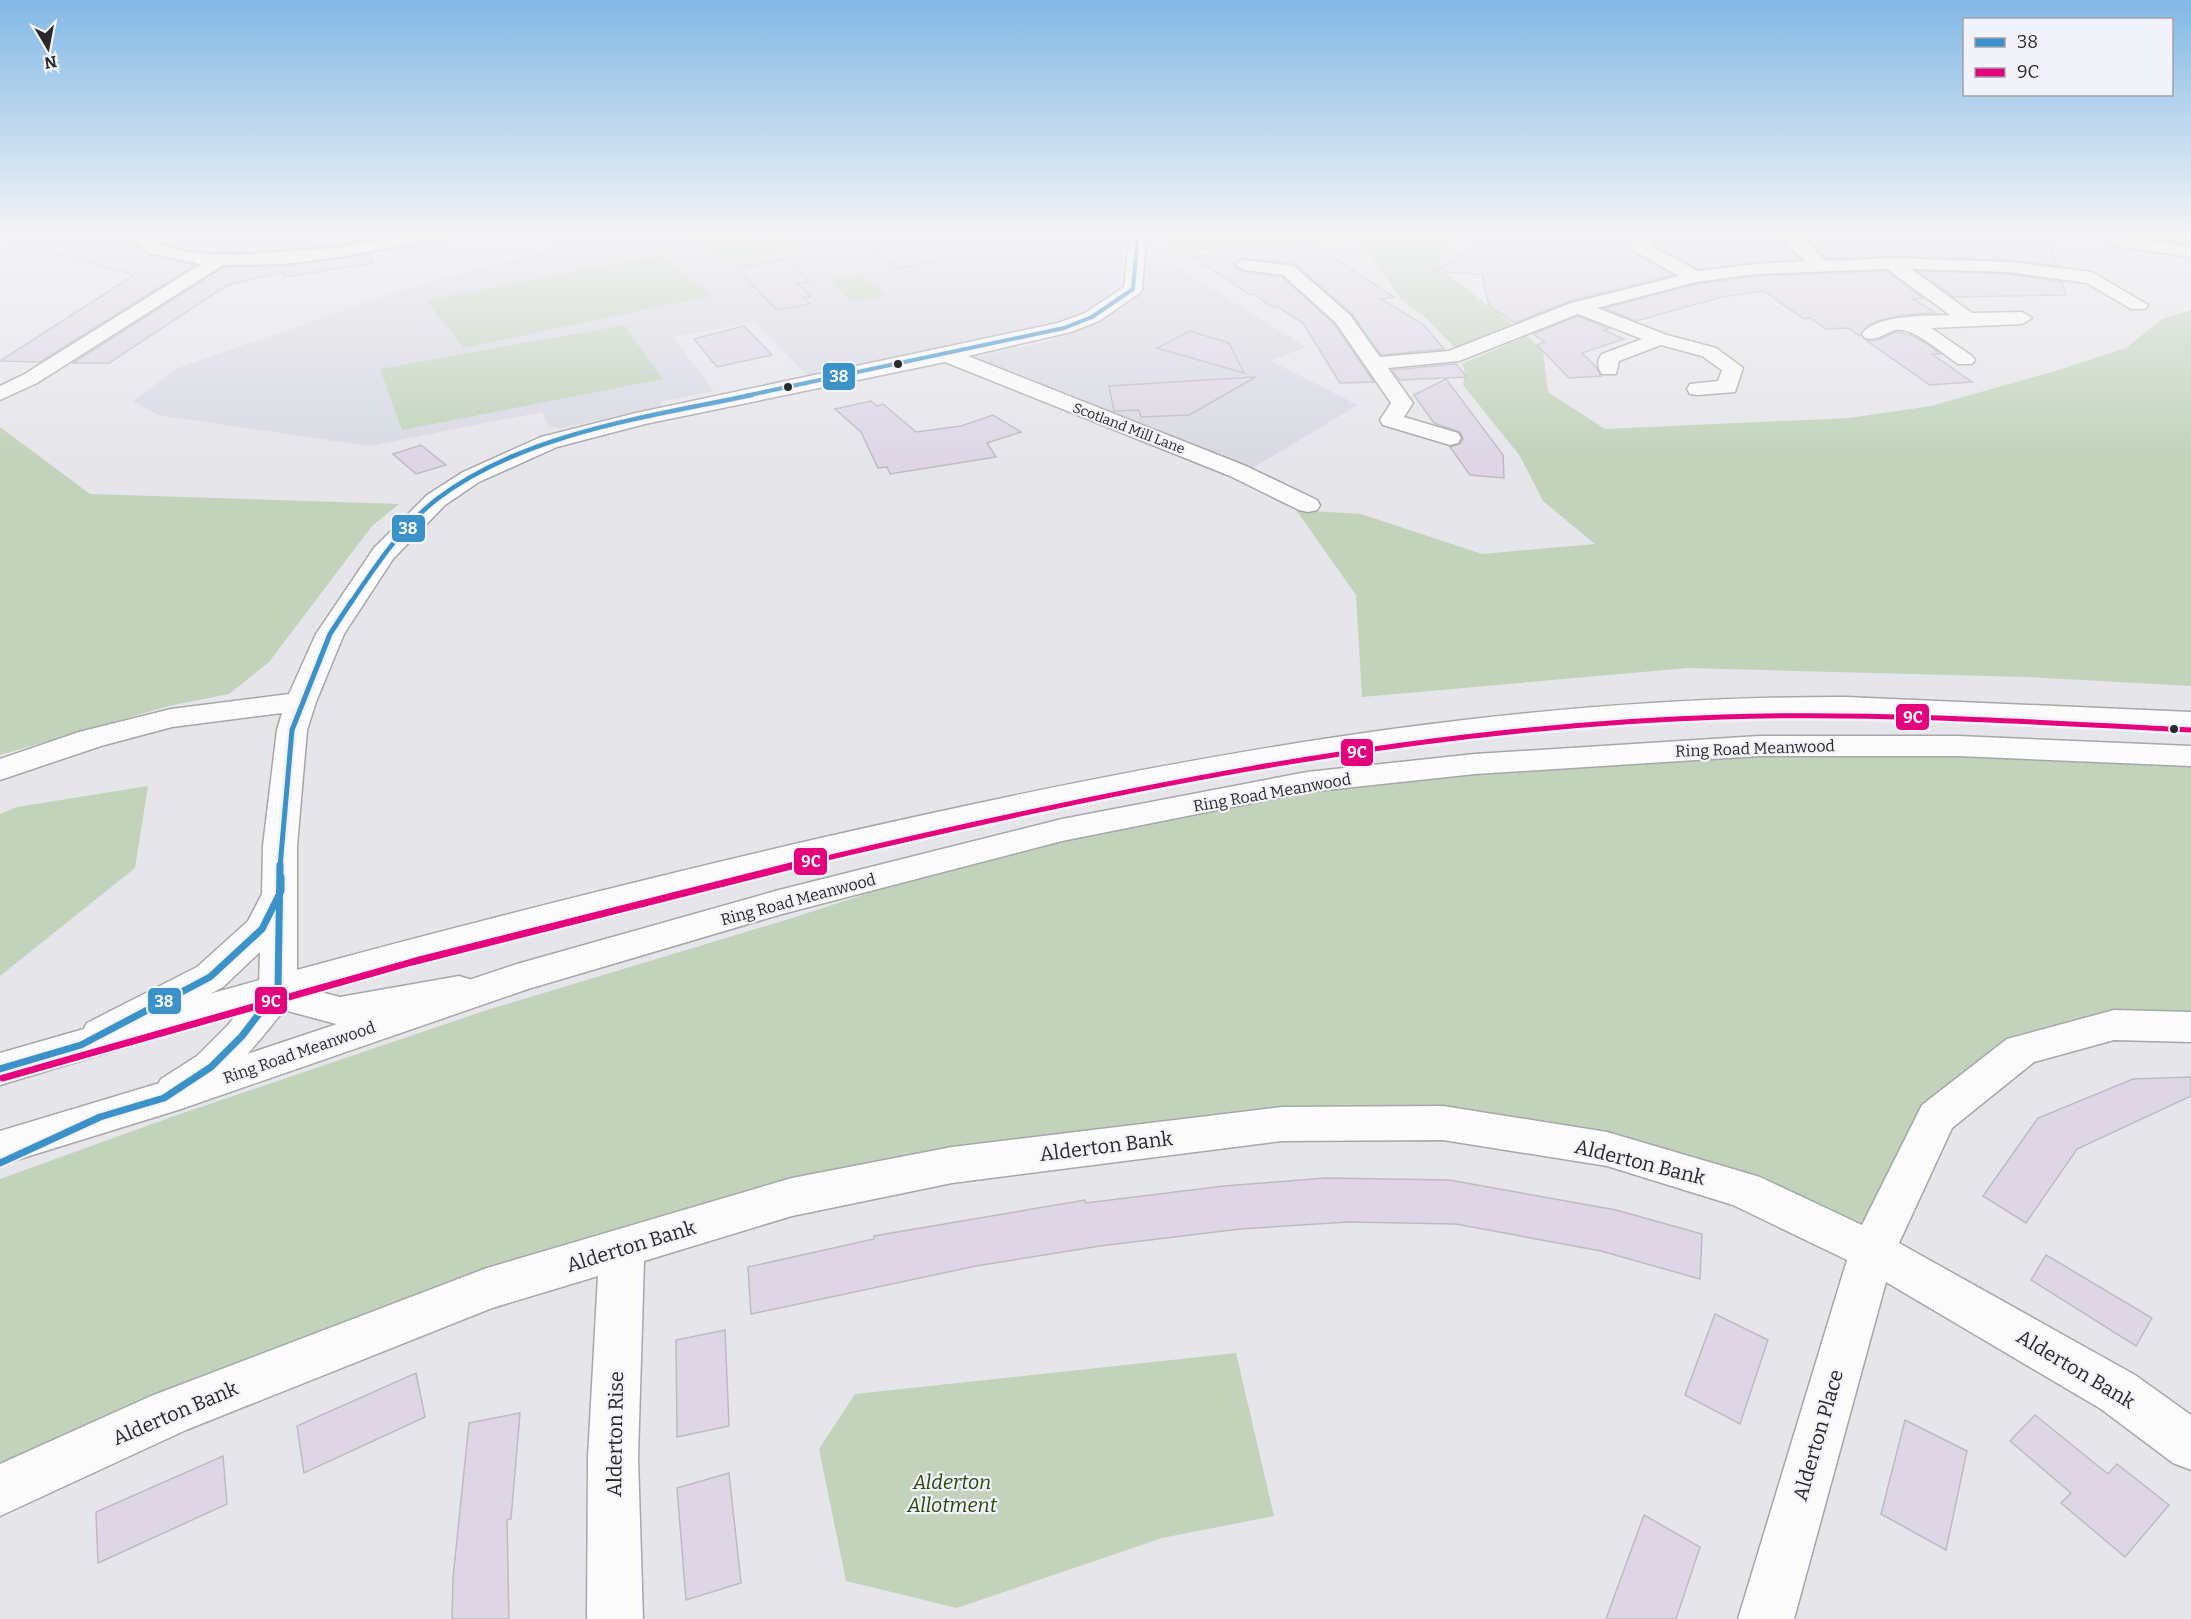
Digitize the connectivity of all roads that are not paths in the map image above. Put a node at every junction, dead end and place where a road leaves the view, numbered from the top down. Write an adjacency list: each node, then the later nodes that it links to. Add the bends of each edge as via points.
1 (144, 308): 17 (main road)
2 (1106, 308): 12 (main road, via 1064,328)
3 (1330, 308): 14 (main road)
4 (1577, 308): 14 (main road, via 1452,357)
5 (1579, 308): 11 (main road)
6 (1951, 308): 8 (main road)
7 (2022, 318): 8 (main road)
8 (1968, 320): 9 (main road)
9 (1911, 323): 10 (main road); 13 (main road)
10 (1880, 325)
11 (1660, 339): 15 (main road, via 1609,358); 16 (main road, via 1709,352 1733,368 1727,387)
12 (947, 355): 19 (main road, Scotland Mill Lane, via 1238,471); 20 (main road, via 560,439 471,477 436,500 383,554 330,634)
13 (1965, 360)
14 (1376, 363): 18 (main road, via 1402,403 1390,420)
15 (1610, 370)
16 (1698, 389)
17 (0, 394)
18 (1450, 438)
19 (1308, 505)
20 (301, 702): 23 (main road, via 171,718 90,739); 24 (main road, via 292,730 280,846)
21 (2191, 721): 26 (main road, via 1937,709 1732,707 1528,721 1396,736 1262,755 1055,795 758,864)
22 (2191, 756): 25 (main road, Ring Road Meanwood, via 1958,746 1759,746 1474,764 1307,782 1062,830 779,902)
23 (0, 770)
24 (281, 891): 26 (main road); 28 (main road, via 262,929 210,977)
25 (517, 978): 26 (main road, Ring Road Meanwood, via 340,1011 298,1000); 30 (main road, Ring Road Meanwood)
26 (278, 989): 28 (main road); 30 (main road, Ring Road Meanwood, via 212,1067)
27 (2191, 1027): 35 (main road, Alderton Place, via 2114,1025 2021,1050 1937,1117)
28 (81, 1045): 29 (main road)
29 (0, 1069)
30 (164, 1098): 31 (main road)
31 (100, 1118): 32 (main road); 33 (main road)
32 (0, 1148)
33 (0, 1163)
34 (622, 1249): 35 (main road, Alderton Bank, via 792,1197 952,1165 1282,1124 1443,1123 1607,1149 1745,1190); 37 (main road, Alderton Bank, via 476,1293 170,1413); 38 (main road, Alderton Rise, via 613,1456)
35 (1872, 1251): 36 (main road, Alderton Bank, via 2118,1392); 39 (main road, Alderton Place)
36 (2191, 1445)
37 (0, 1490)
38 (615, 1619)
39 (1766, 1619)

